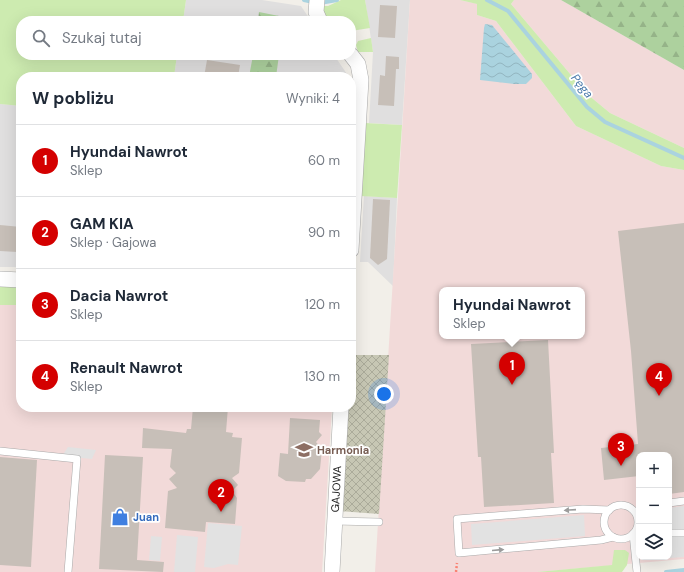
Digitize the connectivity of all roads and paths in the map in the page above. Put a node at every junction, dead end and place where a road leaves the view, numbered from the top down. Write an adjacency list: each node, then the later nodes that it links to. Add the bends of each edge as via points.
1 (317, 3): 2 (street)
2 (318, 16)
3 (355, 60): 4 (street, via 362,80)
4 (356, 131)
5 (0, 279): 6 (street)
6 (16, 280)
7 (341, 412): 14 (street, GAJOWA)
8 (0, 451): 22 (lane, via 77,459)
9 (684, 502): 10 (lane)
10 (672, 503)
11 (636, 506): 12 (lane)
12 (631, 507): 13 (lane, via 620,504); 16 (lane)
13 (609, 510): 20 (lane, via 604,521 605,527); 20 (lane, one-way to 20, via 583,509 457,519 459,553)
14 (334, 521): 15 (lane); 23 (street, GAJOWA)
15 (379, 522)
16 (638, 524)
17 (684, 532): 18 (lane)
18 (672, 533)
19 (636, 534): 20 (lane, via 625,538)
20 (613, 537)
21 (637, 560): 24 (lane)
22 (68, 572)
23 (332, 572)
24 (637, 572)

